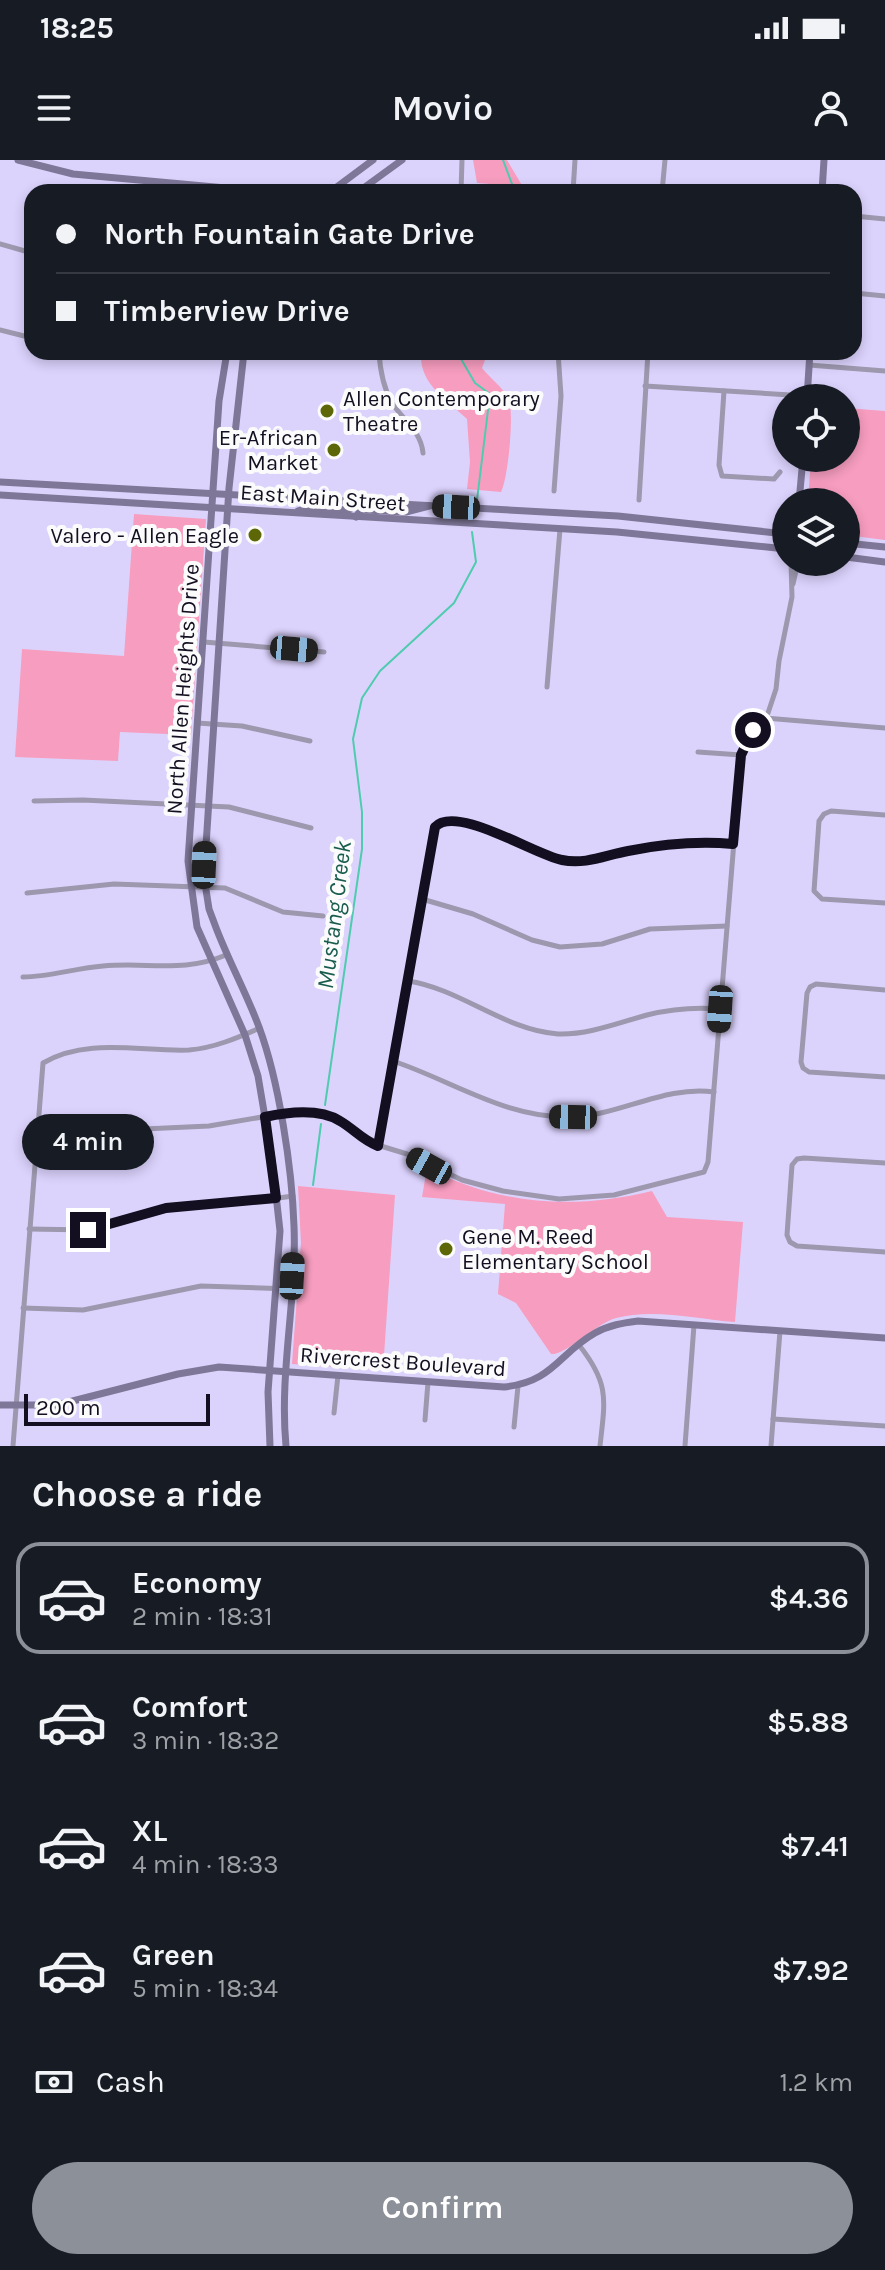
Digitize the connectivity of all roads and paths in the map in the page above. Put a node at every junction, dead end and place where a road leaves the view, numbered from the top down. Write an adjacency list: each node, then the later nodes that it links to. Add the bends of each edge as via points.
1 (18, 160): 8 (main road, via 73,174)
2 (373, 160): 9 (main road)
3 (402, 160): 10 (main road)
4 (462, 160): 11 (street)
5 (575, 160): 12 (street)
6 (665, 160): 13 (street)
7 (824, 160): 14 (main road)
8 (174, 184)
9 (341, 184)
10 (369, 184)
11 (461, 184)
12 (574, 184)
13 (663, 184)
14 (822, 184)
15 (862, 217): 16 (street)
16 (885, 219)
17 (0, 244): 18 (street)
18 (24, 251)
19 (862, 294): 20 (street)
20 (885, 296)
21 (0, 330): 22 (street)
22 (24, 336)
23 (225, 360): 41 (main road, North Allen Heights Drive)
24 (243, 360): 42 (main road, North Allen Heights Drive)
25 (379, 360): 35 (street, via 387,392 419,436)
26 (559, 360): 39 (street)
27 (647, 360): 32 (street)
28 (809, 360): 29 (main road)
29 (809, 365): 30 (street); 31 (main road)
30 (885, 371)
31 (808, 384)
32 (645, 386): 33 (street); 44 (street)
33 (724, 391): 34 (street); 36 (street, via 722,476 774,479)
34 (772, 394)
35 (423, 453)
36 (780, 472)
37 (0, 482): 38 (main road, East Main Street)
38 (59, 485): 41 (main road, East Main Street); 43 (main road)
39 (554, 491)
40 (0, 495): 43 (main road, East Main Street)
41 (214, 495): 42 (main road, East Main Street); 47 (main road, North Allen Heights Drive)
42 (228, 495): 45 (main road, East Main Street); 48 (main road, North Allen Heights Drive)
43 (58, 498): 47 (main road, East Main Street)
44 (639, 500)
45 (358, 501): 46 (main road, East Main Street); 49 (main road, via 349,510 309,508)
46 (431, 505): 50 (main road, via 406,512 365,510); 52 (main road, East Main Street, via 618,516)
47 (214, 508): 48 (main road, East Main Street); 61 (main road, North Allen Heights Drive)
48 (228, 509): 49 (main road, East Main Street); 62 (main road, North Allen Heights Drive)
49 (292, 513): 50 (main road, East Main Street)
50 (356, 517): 51 (main road, East Main Street)
51 (560, 529): 55 (main road, East Main Street); 64 (street)
52 (772, 532)
53 (860, 544): 54 (main road)
54 (885, 547)
55 (772, 548)
56 (860, 559): 57 (main road)
57 (885, 562)
58 (792, 576): 60 (street)
59 (794, 576): 60 (street)
60 (792, 585): 65 (street, via 776,689)
61 (204, 642): 62 (street); 66 (main road, North Allen Heights Drive)
62 (220, 643): 63 (street); 67 (main road, North Allen Heights Drive)
63 (324, 652)
64 (547, 687)
65 (765, 718): 68 (street); 71 (street, via 748,736)
66 (197, 723): 67 (street); 73 (main road, North Allen Heights Drive)
67 (215, 723): 69 (street); 74 (main road, North Allen Heights Drive)
68 (885, 728)
69 (310, 741)
70 (698, 752): 71 (street)
71 (741, 755): 77 (street)
72 (34, 801): 73 (street)
73 (191, 805): 74 (street); 78 (main road, North Allen Heights Drive)
74 (208, 806): 76 (street); 79 (main road, North Allen Heights Drive)
75 (885, 815): 82 (street, via 831,811 821,817 814,891 822,899)
76 (311, 828)
77 (733, 844): 81 (street, via 678,844 571,862 446,820 435,827); 84 (street)
78 (189, 887): 79 (street); 80 (street, via 90,885); 86 (main road, North Allen Heights Drive)
79 (205, 887): 83 (street, via 225,888 283,912); 85 (main road, North Allen Heights Drive)
80 (27, 893)
81 (422, 899): 84 (street, via 560,947 602,944 650,929); 88 (street)
82 (885, 903)
83 (323, 916)
84 (727, 926): 90 (street)
85 (226, 955): 86 (street); 91 (main road, North Allen Heights Drive)
86 (211, 961): 87 (street, via 189,967 104,966); 92 (main road, North Allen Heights Drive)
87 (23, 977)
88 (408, 981): 90 (street, via 531,1029 559,1034 652,1014); 93 (street)
89 (885, 990): 94 (street, via 810,987 801,1062 809,1072)
90 (720, 1009): 95 (street)
91 (260, 1028): 92 (street); 96 (main road, North Allen Heights Drive)
92 (245, 1035): 97 (main road, North Allen Heights Drive); 103 (street, via 192,1050 117,1046 43,1063)
93 (393, 1061): 95 (street, via 496,1105 551,1117 599,1114 679,1094); 99 (street)
94 (885, 1077)
95 (714, 1092): 99 (street, via 704,1172 614,1195 531,1197 462,1180)
96 (280, 1114): 97 (street); 99 (street, via 331,1117); 101 (main road, North Allen Heights Drive)
97 (265, 1117): 98 (street); 102 (main road, North Allen Heights Drive)
98 (122, 1130)
99 (378, 1146)
100 (885, 1163): 104 (street, via 797,1159 792,1165 787,1235 797,1246)
101 (293, 1196): 102 (street); 106 (main road, North Allen Heights Drive)
102 (276, 1198): 103 (street, via 166,1208 88,1230); 105 (main road, North Allen Heights Drive)
103 (29, 1229): 107 (street)
104 (885, 1252)
105 (277, 1287): 106 (street); 107 (street, via 201,1286 83,1310); 112 (main road, North Allen Heights Drive)
106 (291, 1289): 113 (main road, North Allen Heights Drive)
107 (23, 1308): 118 (street)
108 (694, 1325): 109 (main road, Rivercrest Boulevard); 111 (main road, Rivercrest Boulevard, via 621,1323); 128 (street)
109 (780, 1331): 110 (main road, Rivercrest Boulevard); 120 (street)
110 (885, 1338)
111 (579, 1345): 116 (main road, Rivercrest Boulevard, via 548,1373); 127 (street, via 603,1383)
112 (270, 1370): 113 (main road, Rivercrest Boulevard); 118 (main road, Rivercrest Boulevard, via 207,1368 73,1402); 125 (main road, North Allen Heights Drive)
113 (286, 1371): 114 (main road, Rivercrest Boulevard); 126 (main road, North Allen Heights Drive)
114 (338, 1375): 115 (main road, Rivercrest Boulevard); 119 (street)
115 (428, 1382): 116 (main road, Rivercrest Boulevard); 121 (street)
116 (518, 1386): 123 (street)
117 (0, 1405): 118 (main road, Rivercrest Boulevard)
118 (16, 1406): 124 (street)
119 (334, 1413)
120 (773, 1419): 122 (street); 129 (street)
121 (425, 1420)
122 (885, 1426)
123 (514, 1427)
124 (13, 1446)
125 (270, 1446)
126 (286, 1446)
127 (600, 1446)
128 (685, 1446)
129 (771, 1446)

